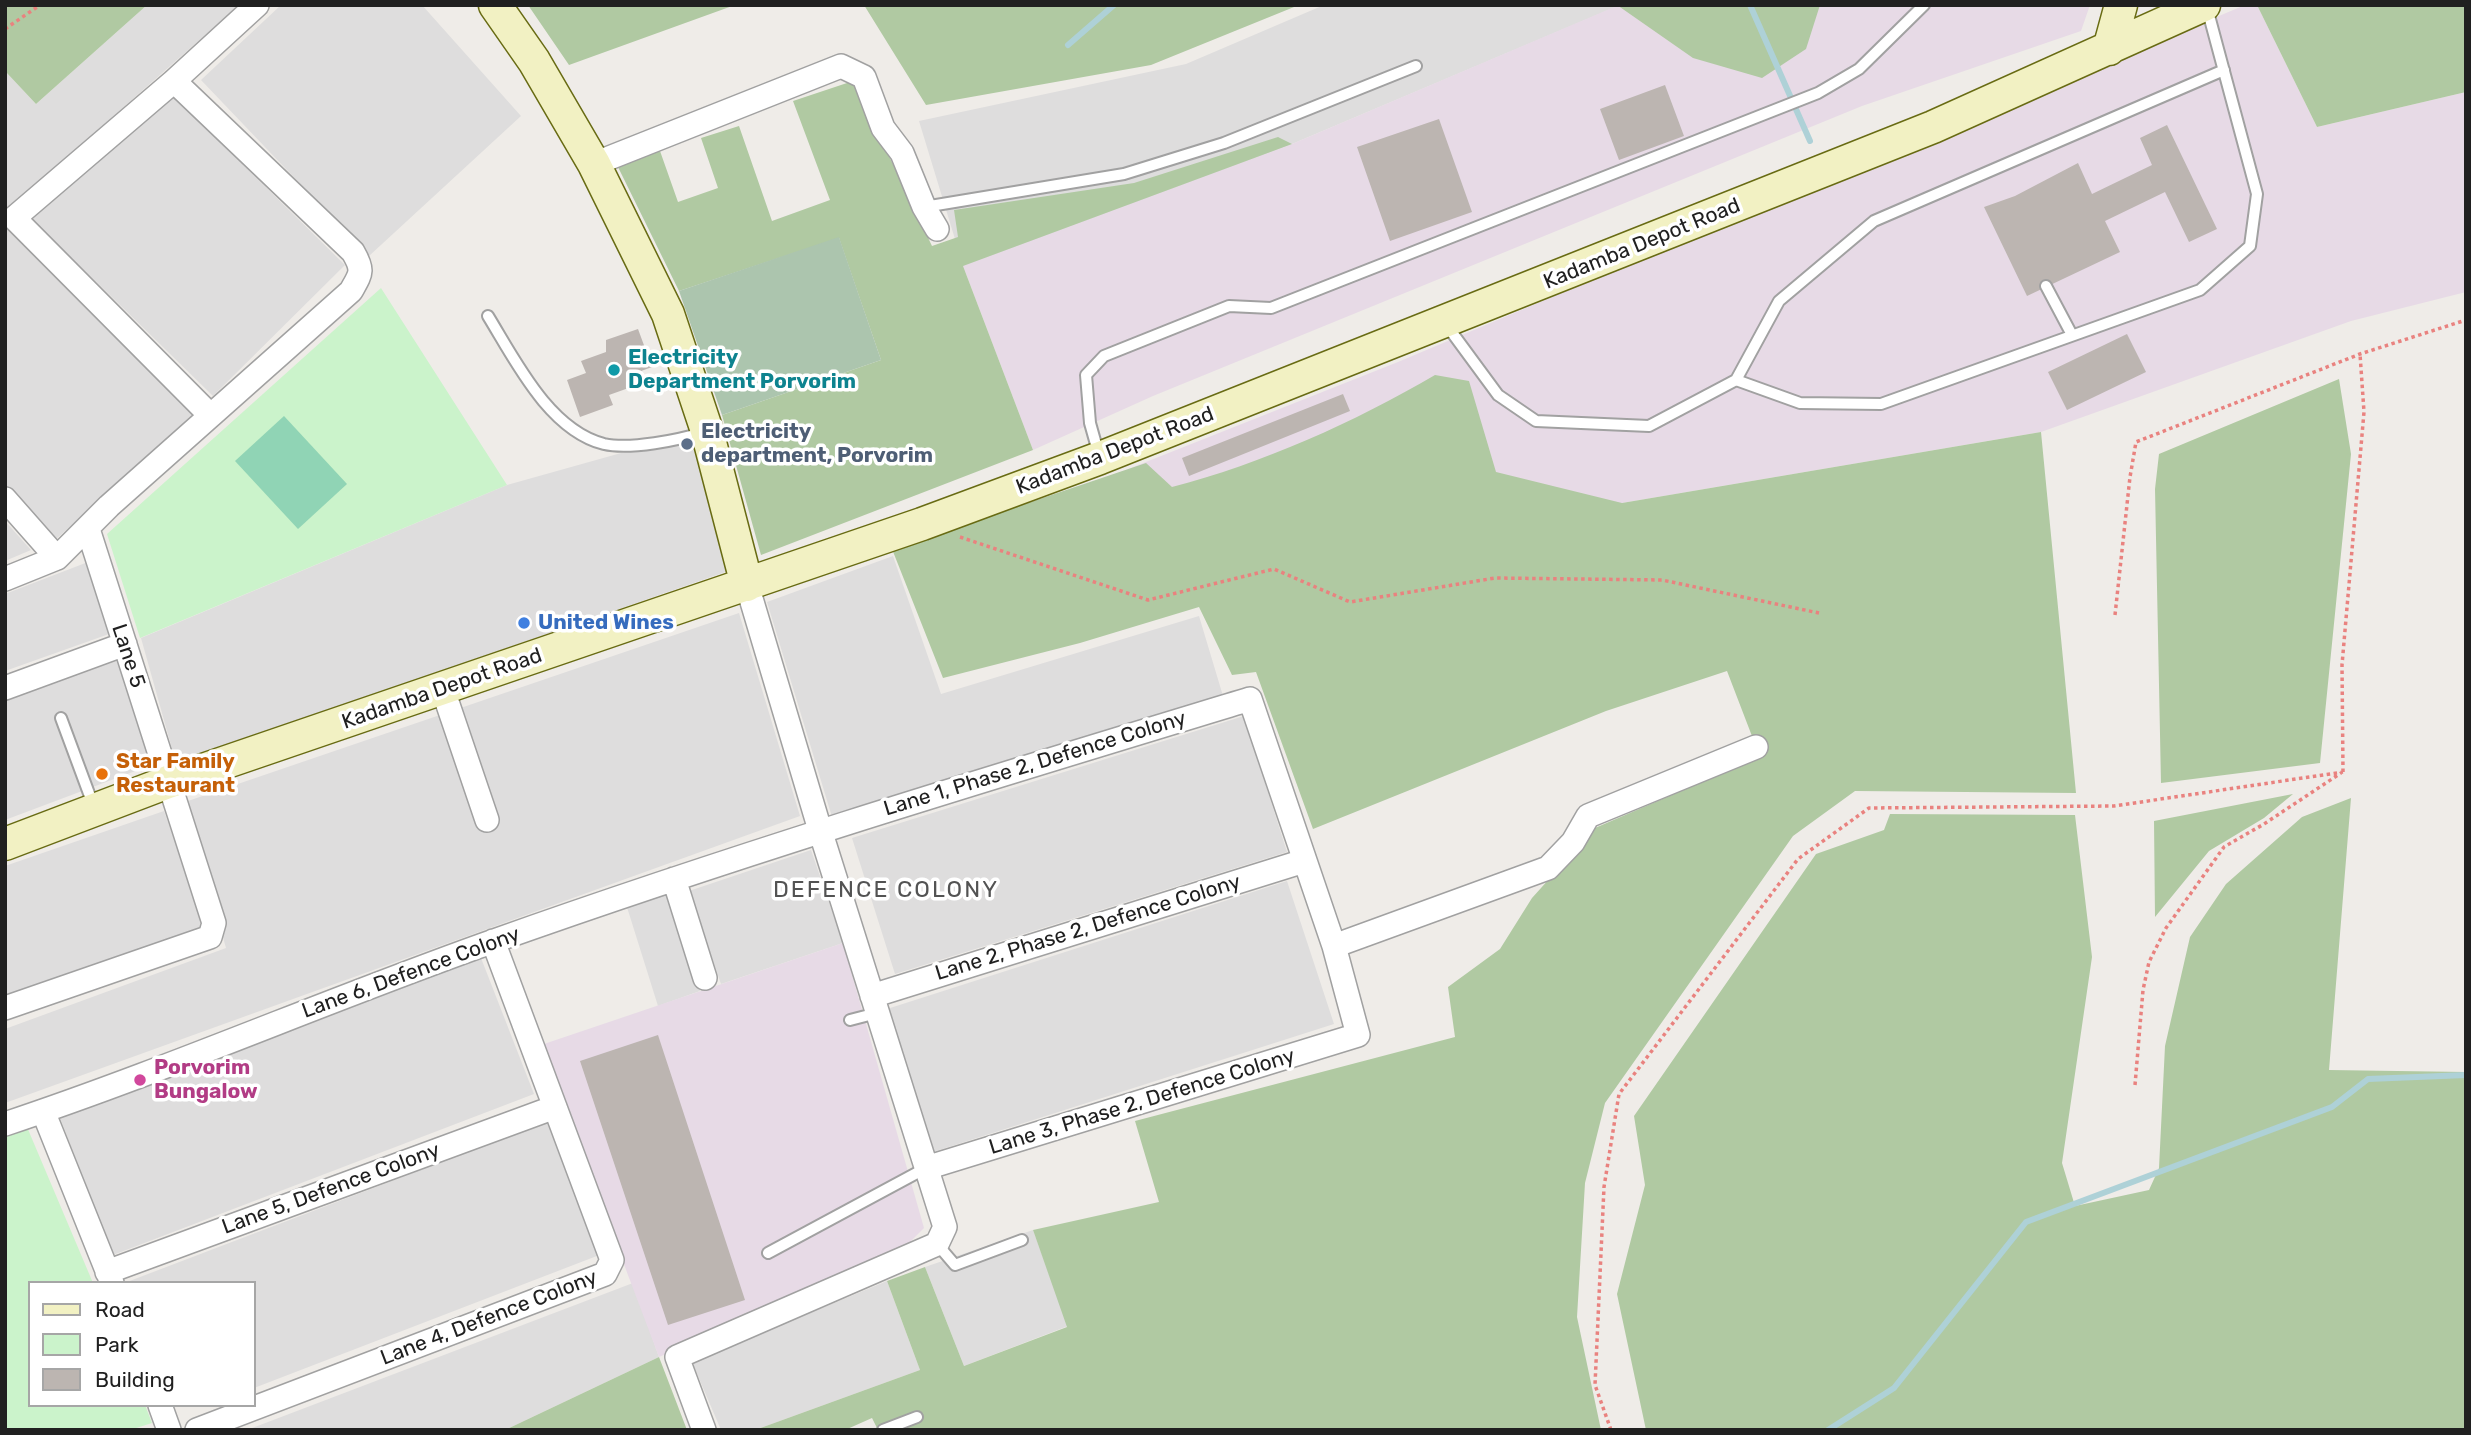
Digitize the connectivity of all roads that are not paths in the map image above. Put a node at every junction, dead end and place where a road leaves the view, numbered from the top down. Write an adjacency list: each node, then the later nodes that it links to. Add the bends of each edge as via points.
1 (257, 5): 9 (street)
2 (1924, 5): 20 (lane, via 1859,69 1818,93 1271,308 1229,306 1104,356 1086,375 1090,423)
3 (2121, 5): 6 (street)
4 (2205, 5): 6 (street, Kadamba Depot Road); 8 (lane)
5 (496, 6): 10 (street)
6 (2109, 49): 15 (street, Kadamba Depot Road, via 1933,127)
7 (1416, 66): 11 (lane, via 1224,143 1124,174)
8 (2224, 70): 16 (lane, via 2257,194 2250,246 2200,290); 17 (lane, via 1874,221 1779,300)
9 (174, 81): 18 (street, via 353,252 360,265 351,291); 18 (street, via 14,218)
10 (594, 164): 11 (street, via 841,66 864,77 883,128 902,153); 19 (street, via 668,314)
11 (924, 207): 12 (street)
12 (937, 229)
13 (2046, 286): 16 (lane)
14 (488, 316): 19 (lane, via 535,392 557,416 587,437 606,444 649,444)
15 (1445, 322): 17 (lane, via 1499,396 1536,421 1649,426); 20 (street, Kadamba Depot Road)
16 (2072, 335): 17 (lane, via 1881,404 1800,403)
17 (1736, 380)
18 (210, 415): 22 (street)
19 (707, 432): 25 (street)
20 (1100, 458): 25 (street, Kadamba Depot Road)
21 (5, 499): 23 (street)
22 (88, 529): 23 (street); 26 (street, Lane 5)
23 (57, 558): 24 (street)
24 (5, 579)
25 (747, 584): 28 (street, Kadamba Depot Road); 34 (street)
26 (125, 644): 27 (street); 31 (street, Lane 5)
27 (5, 688)
28 (443, 690): 31 (street, Kadamba Depot Road); 33 (street)
29 (61, 718): 32 (lane)
30 (1756, 747): 39 (street, via 1588,816 1573,842 1548,868)
31 (168, 782): 32 (street, Kadamba Depot Road); 42 (street, Lane 5, via 214,923 210,937)
32 (95, 810): 35 (street, Kadamba Depot Road)
33 (487, 820)
34 (820, 830): 36 (street, Lane 1, Phase 2, Defence Colony, via 1250,699); 37 (street, Lane 6, Defence Colony); 41 (street)
35 (5, 844)
36 (1304, 861): 39 (street); 41 (street, Lane 2, Phase 2, Defence Colony)
37 (674, 879): 38 (street, Lane 6, Defence Colony); 40 (street)
38 (493, 941): 44 (street, Lane 4, Defence Colony); 45 (street, Lane 6, Defence Colony)
39 (1334, 946): 47 (street, Lane 3, Phase 2, Defence Colony, via 1358,1035)
40 (705, 978)
41 (874, 1005): 43 (lane); 47 (street)
42 (5, 1009)
43 (850, 1020)
44 (555, 1107): 51 (street, Lane 5, Defence Colony); 54 (street, Lane 4, Defence Colony, via 612,1260 606,1274)
45 (43, 1111): 46 (street, Lane 6, Defence Colony); 51 (street)
46 (5, 1124)
47 (926, 1168): 49 (street, via 945,1227); 50 (lane)
48 (1022, 1240): 49 (lane, via 955,1265)
49 (937, 1244): 56 (street, via 677,1357)
50 (768, 1253)
51 (109, 1278)
52 (161, 1407): 55 (street)
53 (917, 1416): 57 (lane)
54 (212, 1427)
55 (169, 1430)
56 (704, 1430)
57 (883, 1430)

